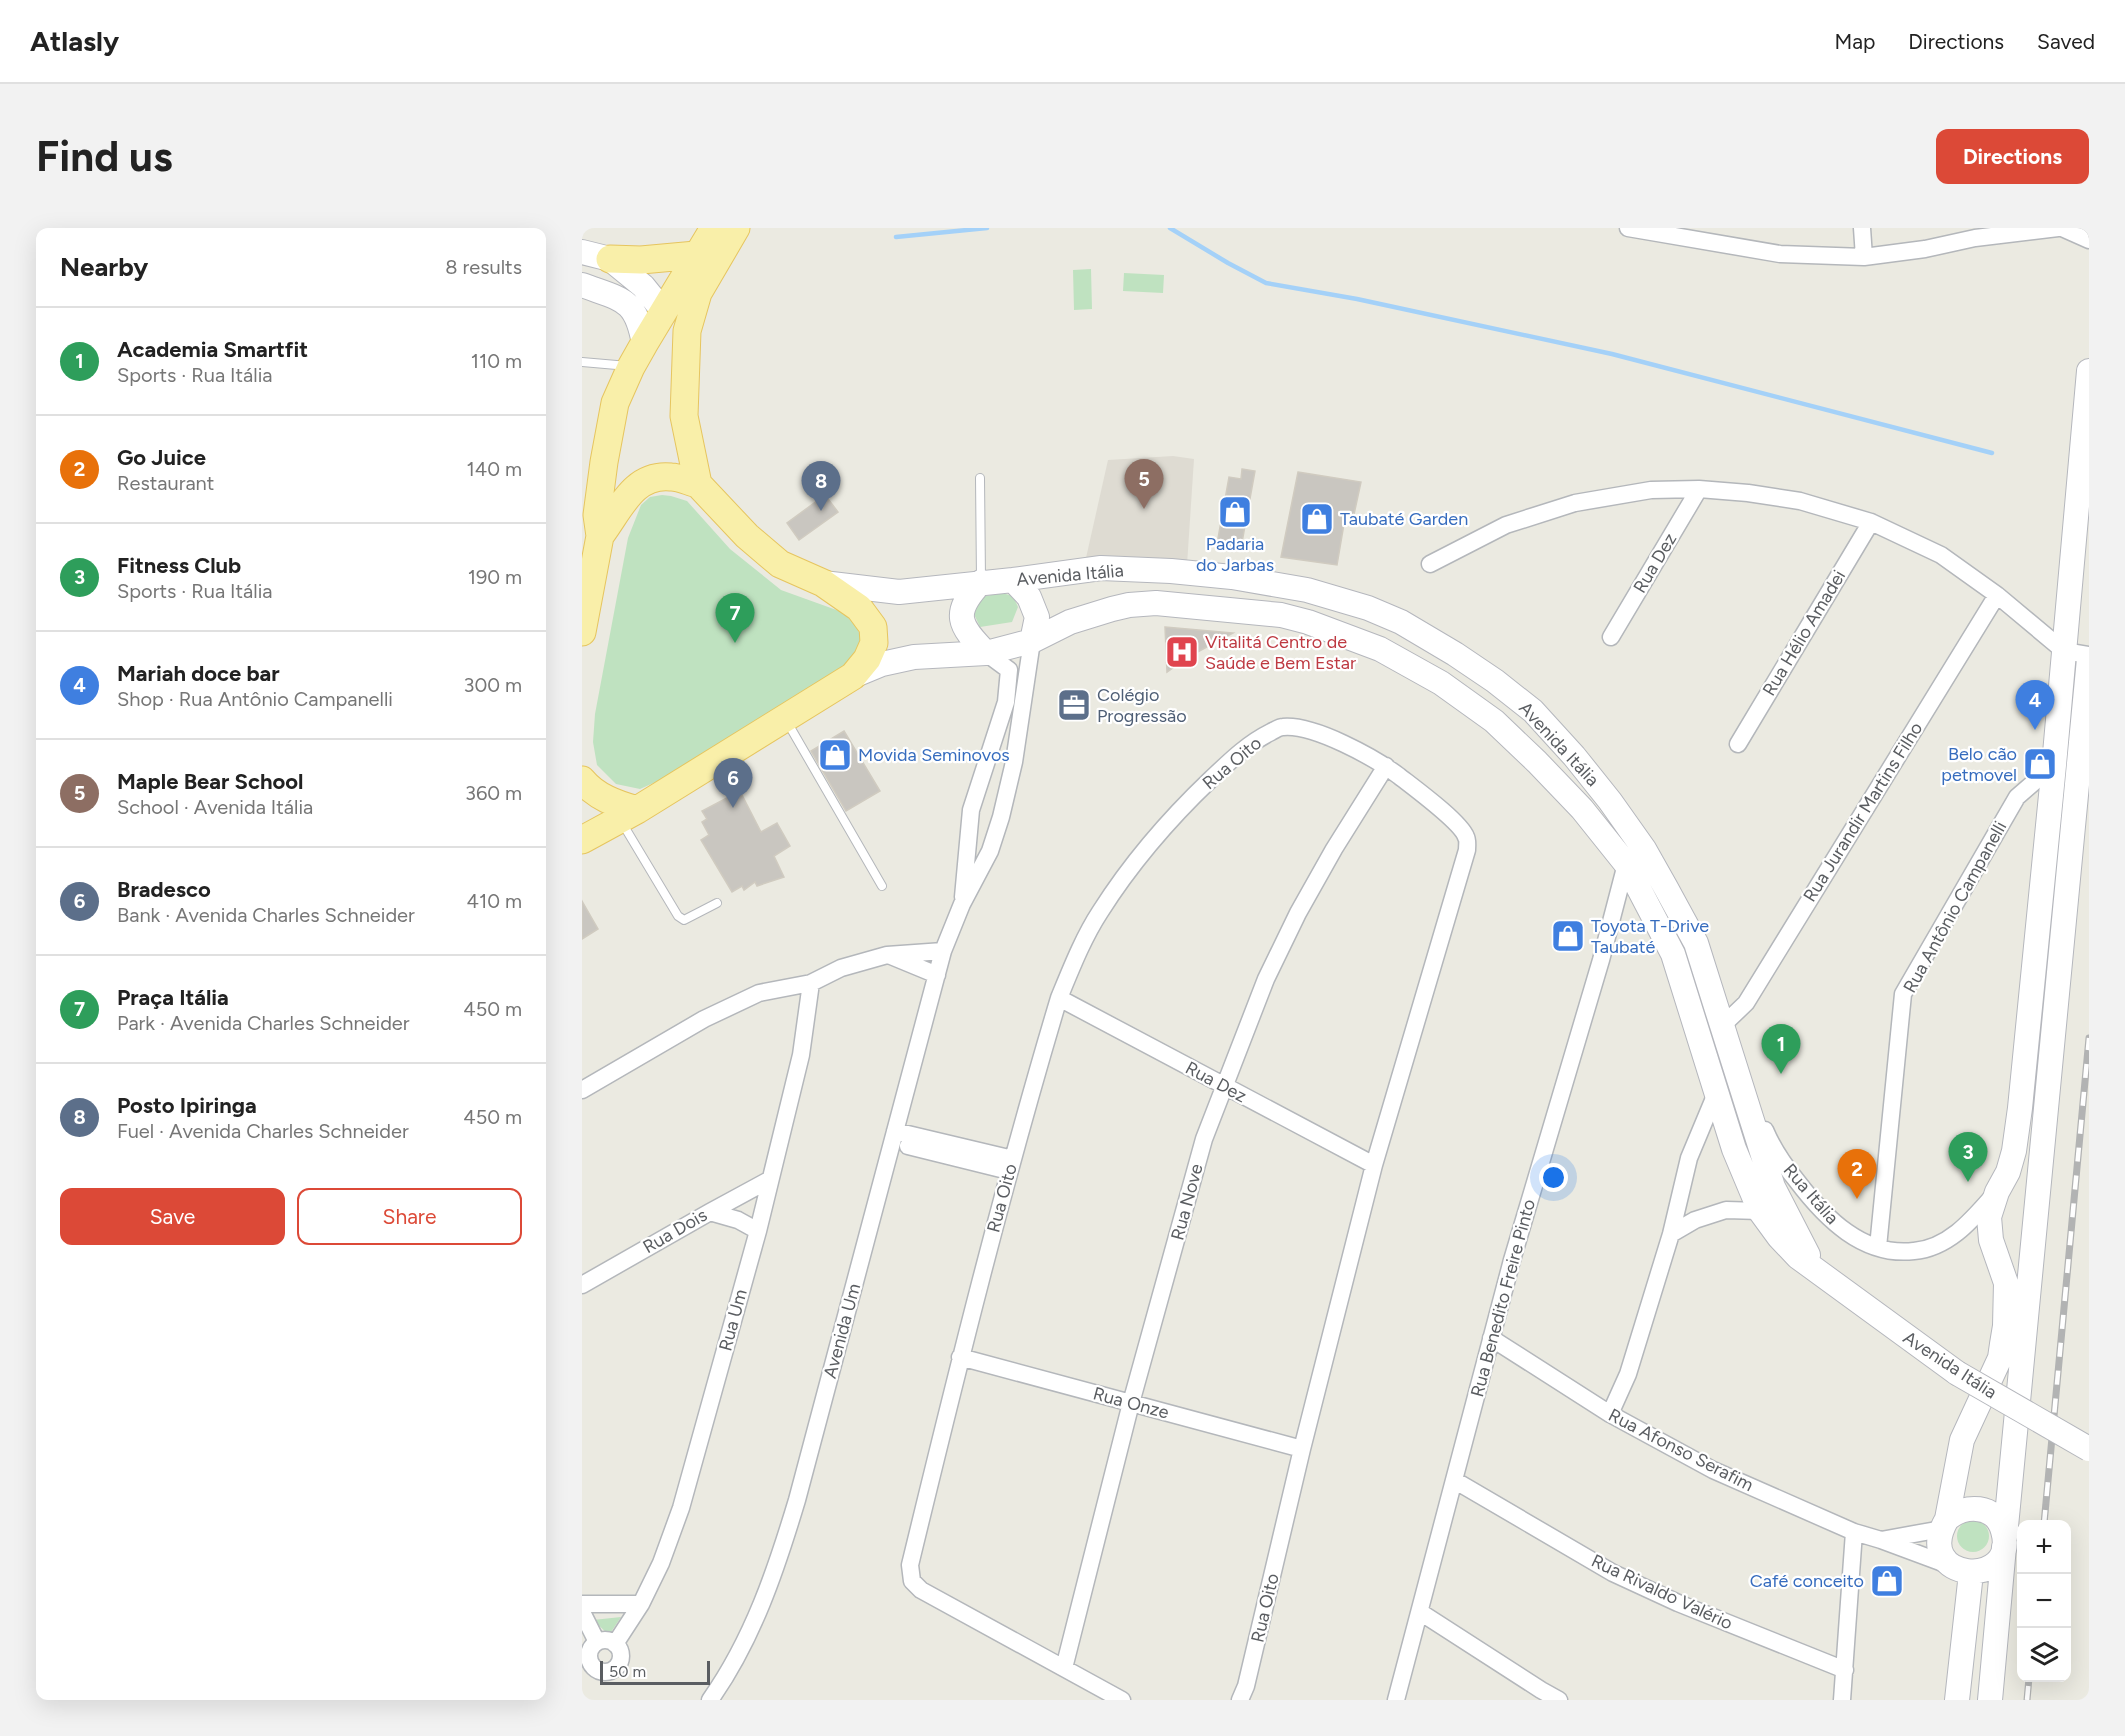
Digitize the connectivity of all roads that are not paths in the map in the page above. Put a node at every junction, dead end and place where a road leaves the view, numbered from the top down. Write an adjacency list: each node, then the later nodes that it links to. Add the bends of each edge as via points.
1 (714, 228): 11 (main road)
2 (736, 228): 19 (main road, via 698,293 687,331)
3 (1628, 228): 8 (street)
4 (1862, 228): 12 (street)
5 (2058, 228): 7 (street)
6 (2062, 228): 9 (street)
7 (1974, 233): 12 (street, via 1925,249)
8 (1723, 236): 12 (street, via 1780,254)
9 (2089, 240)
10 (582, 252): 13 (main road)
11 (696, 255): 13 (main road); 15 (main road)
12 (1864, 257)
13 (610, 259): 15 (main road, via 643,286)
14 (582, 285): 16 (main road, via 622,300 634,309 640,324)
15 (664, 312): 16 (main road); 19 (main road)
16 (637, 356): 17 (lane); 24 (main road, via 615,403 597,515)
17 (582, 362)
18 (2089, 371): 33 (main road)
19 (684, 416): 21 (main road)
20 (980, 478): 27 (lane)
21 (698, 484): 24 (main road, via 673,477 646,480 631,490); 28 (main road, via 747,537 780,564)
22 (1699, 489): 23 (street, via 1800,501); 25 (street, via 1651,490 1575,503 1506,525); 31 (street, Rua Dez)
23 (1871, 522): 29 (street, via 1941,555); 38 (street, Rua Hélio Amadei)
24 (600, 536): 30 (main road)
25 (1430, 564)
26 (1013, 580): 27 (main road, Avenida Itália); 32 (main road, via 1029,597 1037,617); 53 (main road, Avenida Itália, via 1101,568 1232,577 1306,590 1368,608 1401,622 1455,654 1533,711 1610,801 1644,849 1696,943)
27 (981, 582): 28 (main road, Avenida Itália, via 899,592); 34 (main road, via 968,596 961,615 968,634)
28 (823, 583): 36 (main road, via 859,608 873,627 874,643)
29 (1998, 595): 33 (street); 53 (street, Rua Jurandir Martins Filho, via 1746,1003)
30 (582, 632)
31 (1611, 638)
32 (1032, 641): 34 (main road); 44 (main road, Avenida Itália, via 1070,622 1112,609 1156,603 1281,615 1328,629 1380,649 1431,677 1494,720 1582,809); 47 (street, via 1014,762 1001,816 990,851)
33 (2064, 651): 35 (street); 39 (main road)
34 (986, 653): 36 (main road, via 914,657); 47 (street, via 1009,670 1009,686 971,810)
35 (2089, 657): 62 (main road)
36 (853, 676): 37 (main road)
37 (784, 717): 42 (main road); 45 (lane)
38 (1738, 744)
39 (2054, 765): 61 (main road, via 2020,1108 2008,1172); 67 (street, Rua Antônio Campanelli, via 2017,797 1904,994)
40 (1386, 766): 52 (street, Rua Oito, via 1309,729 1282,727 1253,741 1143,851 1099,913); 54 (street, Rua Nove, via 1298,913 1266,979); 59 (street, Rua Oito, via 1453,821 1466,837 1467,850)
41 (582, 780): 42 (main road, via 589,789)
42 (628, 814): 43 (main road); 46 (lane, via 678,916 684,920)
43 (582, 840)
44 (1626, 864): 56 (main road, Avenida Itália, via 1673,954); 70 (street, Rua Benedito Freire Pinto)
45 (882, 886)
46 (717, 903)
47 (962, 904): 48 (street, Avenida Um)
48 (943, 951): 49 (street); 50 (street, Avenida Um)
49 (887, 955): 50 (street); 51 (street, via 841,968)
50 (937, 975): 57 (street, Avenida Um)
51 (811, 983): 55 (street, via 759,993 704,1019); 60 (street, Rua Um, via 801,1055)
52 (1059, 998): 54 (street, Rua Dez); 58 (street, Rua Oito)
53 (1723, 1025): 67 (street, Rua Itália, via 1771,1145 1785,1166 1835,1225); 68 (main road, Avenida Itália, via 1773,1187)
54 (1223, 1086): 59 (street, Rua Dez); 72 (street, Rua Nove, via 1204,1139)
55 (582, 1090)
56 (1718, 1090): 63 (main road, Avenida Itália, via 1734,1149); 66 (street, via 1689,1158)
57 (894, 1137): 58 (street); 90 (street, Avenida Um, via 777,1567 750,1633)
58 (1011, 1165): 71 (street, Rua Oito)
59 (1374, 1165): 74 (street, Rua Oito)
60 (769, 1180): 64 (street, Rua Dois); 65 (street, Rua Um)
61 (1997, 1192): 62 (main road, via 2012,1189); 67 (street, Rua Itália, via 1966,1227 1939,1244 1916,1251); 77 (main road, via 1989,1217 1991,1240 2006,1283 2000,1358 1962,1440)
62 (2037, 1207): 80 (main road)
63 (1760, 1211): 66 (street, via 1726,1210 1695,1220); 68 (main road, Avenida Itália, via 1798,1257)
64 (710, 1212): 65 (street); 69 (street, Rua Dois)
65 (758, 1231): 83 (street, Rua Um, via 681,1508)
66 (1671, 1234): 73 (street, via 1628,1374)
67 (1878, 1247)
68 (1817, 1270): 75 (main road, Avenida Itália, bridge, via 1957,1373)
69 (582, 1285)
70 (1491, 1338): 73 (street, Rua Afonso Serafim); 76 (street, Rua Benedito Freire Pinto)
71 (960, 1357): 72 (street, Rua Onze); 88 (street, Rua Oito, via 910,1565 912,1581 921,1590)
72 (1131, 1403): 74 (street, Rua Onze); 88 (street, Rua Nove)
73 (1610, 1414): 78 (street, Rua Afonso Serafim, via 1713,1470)
74 (1302, 1449): 92 (street, Rua Oito)
75 (2089, 1449)
76 (1454, 1480): 85 (street, Rua Benedito Freire Pinto); 89 (street, Rua Rivaldo Valério, via 1613,1573)
77 (1945, 1524): 79 (street); 80 (main road, via 1965,1509 1983,1510 1998,1521); 81 (main road, via 1941,1549 1945,1559)
78 (1854, 1532): 79 (street, Rua Afonso Serafim); 89 (street)
79 (1881, 1540): 81 (street, Rua Afonso Serafim)
80 (2005, 1541): 81 (main road, via 1996,1562 1980,1572); 97 (main road)
81 (1961, 1570): 96 (main road)
82 (582, 1604): 83 (street)
83 (641, 1604): 87 (street, Rua Um)
84 (582, 1612): 86 (street)
85 (1420, 1612): 93 (street, Rua Benedito Freire Pinto); 94 (street)
86 (597, 1642): 87 (street); 87 (street, via 590,1648 588,1658 599,1672 616,1669 621,1651)
87 (615, 1644)
88 (1064, 1668): 91 (street, Rua Oito)
89 (1845, 1670): 95 (street)
90 (710, 1700)
91 (1122, 1700)
92 (1240, 1700)
93 (1396, 1700)
94 (1559, 1700)
95 (1842, 1700)
96 (1957, 1700)
97 (1990, 1700)

